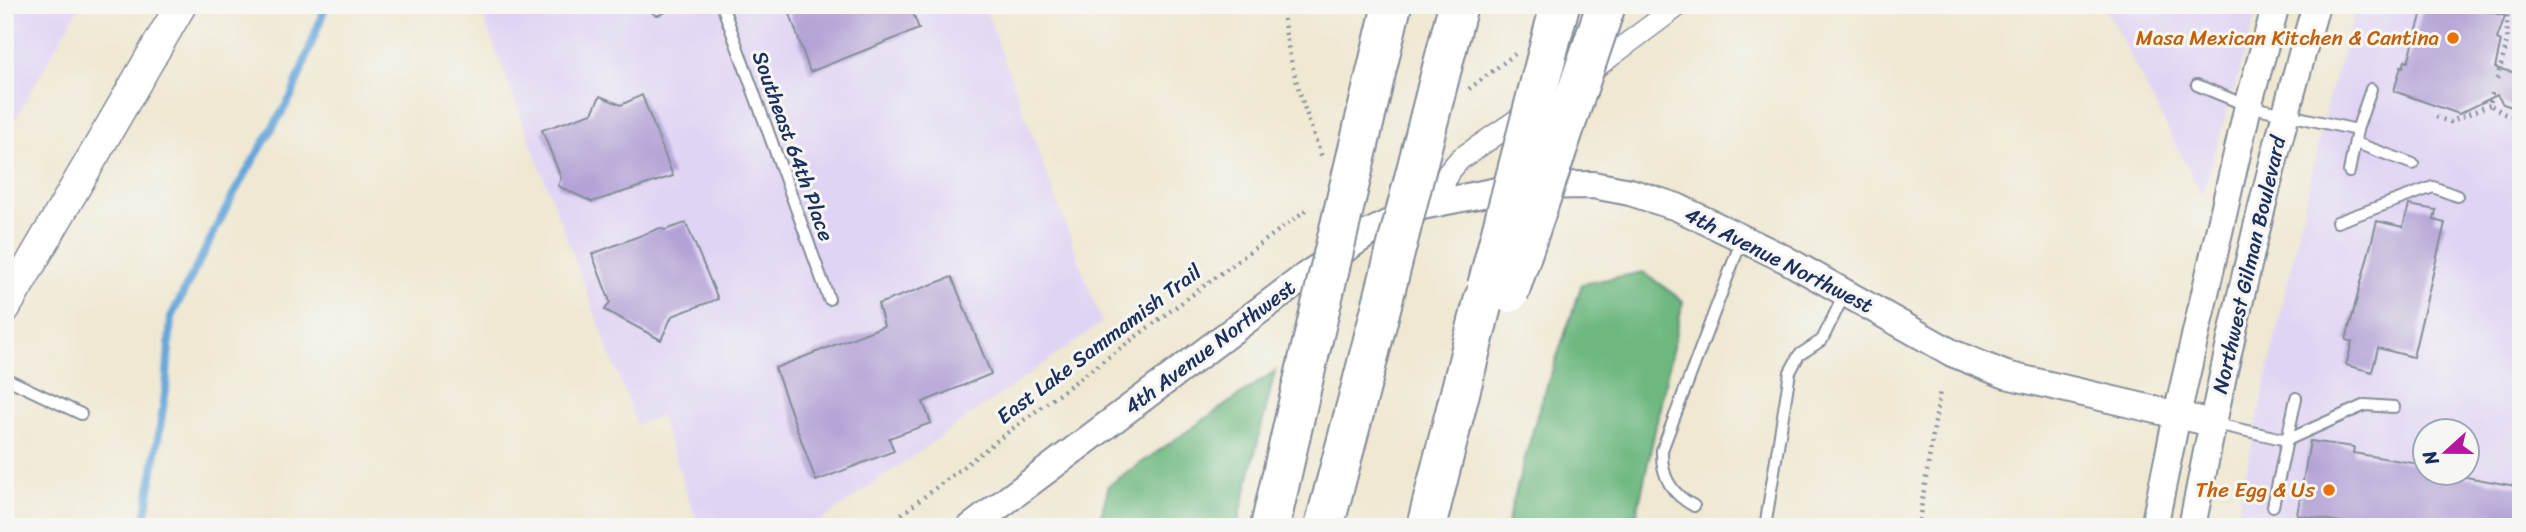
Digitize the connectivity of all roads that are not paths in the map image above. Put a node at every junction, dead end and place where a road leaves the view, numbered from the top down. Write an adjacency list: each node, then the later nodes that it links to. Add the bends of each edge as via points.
1 (181, 5): 25 (main road)
2 (722, 5): 24 (lane, Southeast 64th Place)
3 (1392, 5): 38 (highway, bridge)
4 (1458, 5): 39 (highway, bridge)
5 (1560, 5): 23 (highway, bridge)
6 (1606, 5): 23 (highway, bridge)
7 (1679, 5): 19 (street, via 1460,159 1448,173)
8 (2276, 5): 12 (street, Northwest Gilman Boulevard)
9 (2316, 5): 13 (street, Northwest Gilman Boulevard)
10 (2197, 85): 12 (lane)
11 (2371, 89): 14 (lane)
12 (2248, 106): 13 (lane); 30 (street, Northwest Gilman Boulevard)
13 (2285, 113): 14 (lane); 31 (street, Northwest Gilman Boulevard)
14 (2357, 130): 15 (lane)
15 (2356, 143): 16 (lane); 17 (lane)
16 (2413, 164)
17 (2349, 172)
18 (2458, 196): 20 (lane, via 2433,187)
19 (1437, 203): 21 (street, 4th Avenue Northwest, via 1522,186 1593,185 1677,207); 37 (street, 4th Avenue Northwest, via 1367,234 1304,277)
20 (2337, 222)
21 (1742, 239): 22 (street, 4th Avenue Northwest); 33 (lane, via 1662,450 1665,477 1675,492)
22 (1845, 292): 30 (street, 4th Avenue Northwest, via 1952,353 2006,375); 36 (lane, via 1822,340 1799,355 1790,372)
23 (1496, 295): 35 (highway)
24 (829, 299)
25 (5, 309)
26 (5, 378): 29 (lane)
27 (2296, 398): 32 (lane)
28 (2394, 407): 32 (lane, via 2365,405)
29 (81, 415)
30 (2177, 415): 31 (street, 4th Avenue Northwest); 40 (street, Northwest Gilman Boulevard)
31 (2212, 423): 32 (lane); 41 (street, Northwest Gilman Boulevard)
32 (2287, 440): 34 (lane)
33 (1694, 506)
34 (2273, 506)
35 (1430, 509)
36 (1766, 521)
37 (971, 527)
38 (1270, 527)
39 (1324, 527)
40 (2154, 527)
41 (2192, 527)

